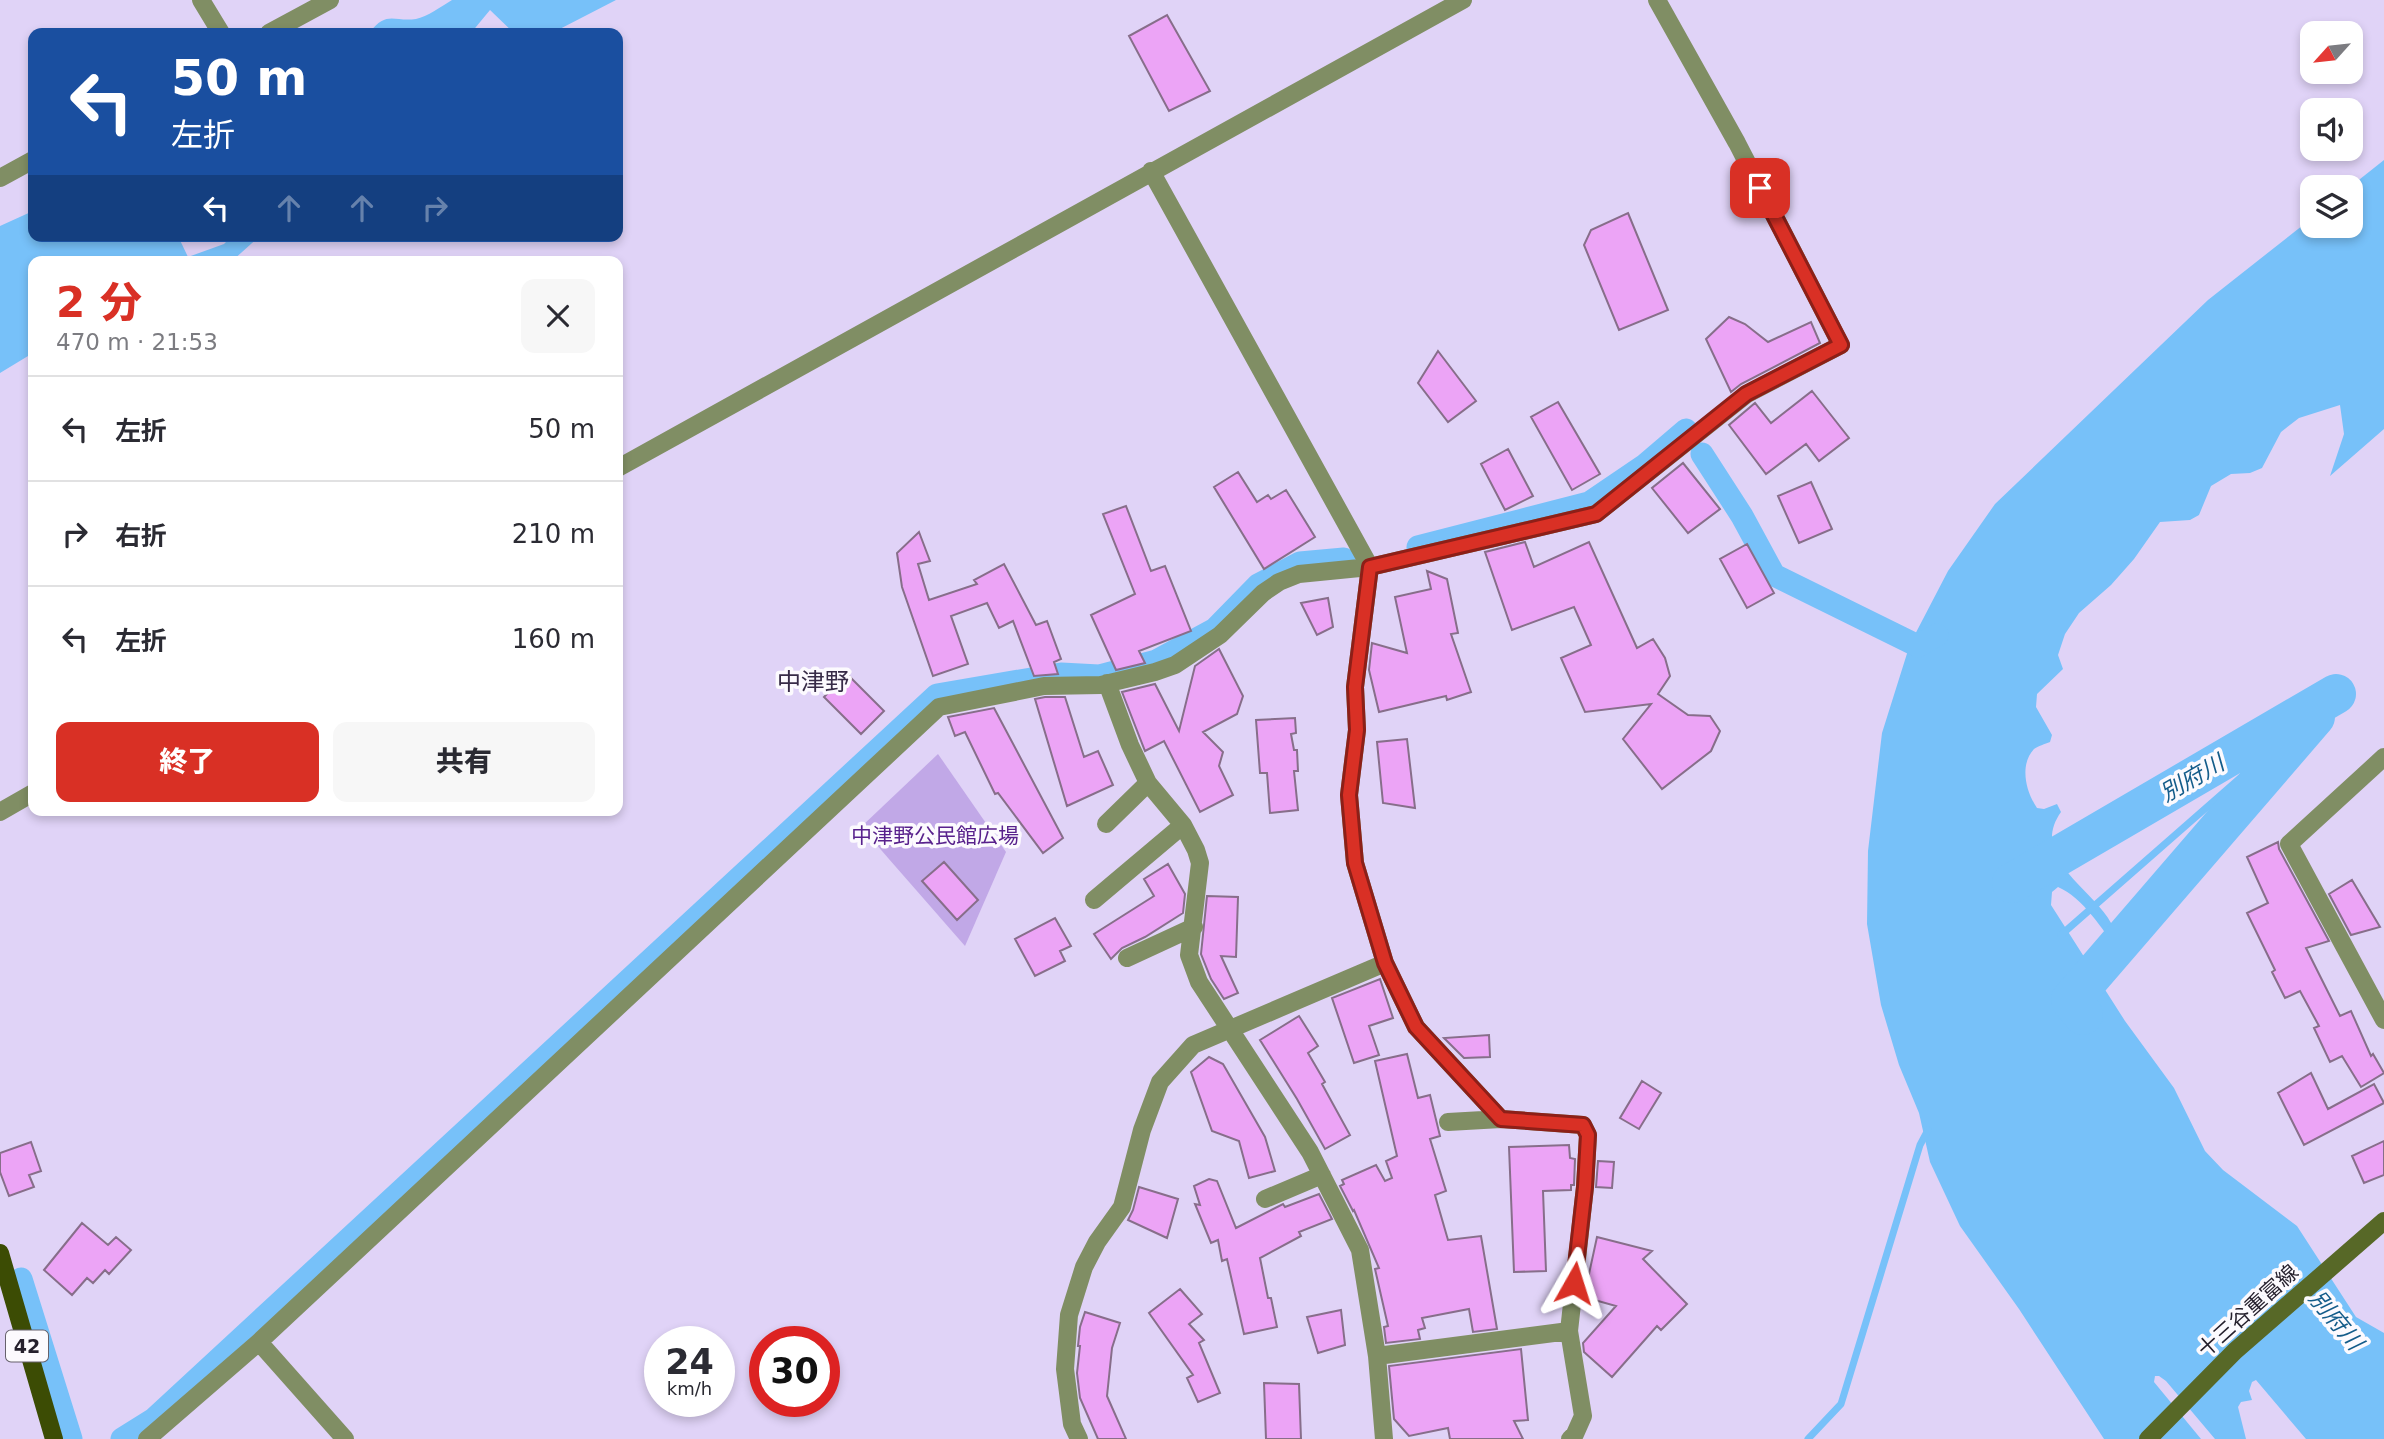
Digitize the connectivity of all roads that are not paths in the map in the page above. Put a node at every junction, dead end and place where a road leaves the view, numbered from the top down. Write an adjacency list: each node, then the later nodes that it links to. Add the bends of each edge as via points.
1 (201, 0): 5 (street)
2 (330, 0): 6 (street)
3 (1463, 0): 8 (street)
4 (1657, 0): 11 (street, via 1841,345 1746,394 1596,514)
5 (218, 28)
6 (278, 28)
7 (28, 163): 9 (street)
8 (1151, 171): 10 (street); 11 (street)
9 (0, 178)
10 (623, 465)
11 (1370, 567): 12 (street, via 1298,574 1279,582 1220,635 1175,665); 22 (street, via 1355,687 1357,730 1349,795 1355,863)
12 (1107, 683): 14 (street); 32 (street, via 1044,686 939,707)
13 (2384, 757): 23 (street, via 2288,844)
14 (1148, 783): 17 (street); 18 (street)
15 (28, 796): 16 (street)
16 (0, 812)
17 (1105, 824)
18 (1183, 825): 19 (street); 20 (street, via 1200,863)
19 (1094, 900)
20 (1194, 927): 21 (street); 24 (street, via 1189,955 1199,982)
21 (1127, 958)
22 (1385, 963): 24 (street); 25 (street, via 1416,1027)
23 (2384, 1020)
24 (1230, 1029): 27 (street); 37 (street, via 1193,1045 1160,1082 1122,1207 1084,1266 1069,1315 1065,1369 1072,1424)
25 (1501, 1119): 26 (street); 31 (street, via 1583,1125 1588,1135)
26 (1448, 1122)
27 (1322, 1175): 28 (street); 33 (street, via 1360,1250)
28 (1265, 1199)
29 (2384, 1222): 40 (main road, 十三谷重富線, via 2235,1351)
30 (0, 1254): 34 (main road, 42)
31 (1569, 1331): 33 (street); 39 (street, via 1583,1416)
32 (259, 1342): 35 (street); 36 (street)
33 (1377, 1356): 38 (street)
34 (54, 1439)
35 (147, 1439)
36 (345, 1439)
37 (1079, 1439)
38 (1384, 1439)
39 (1570, 1439)
40 (2148, 1439)

